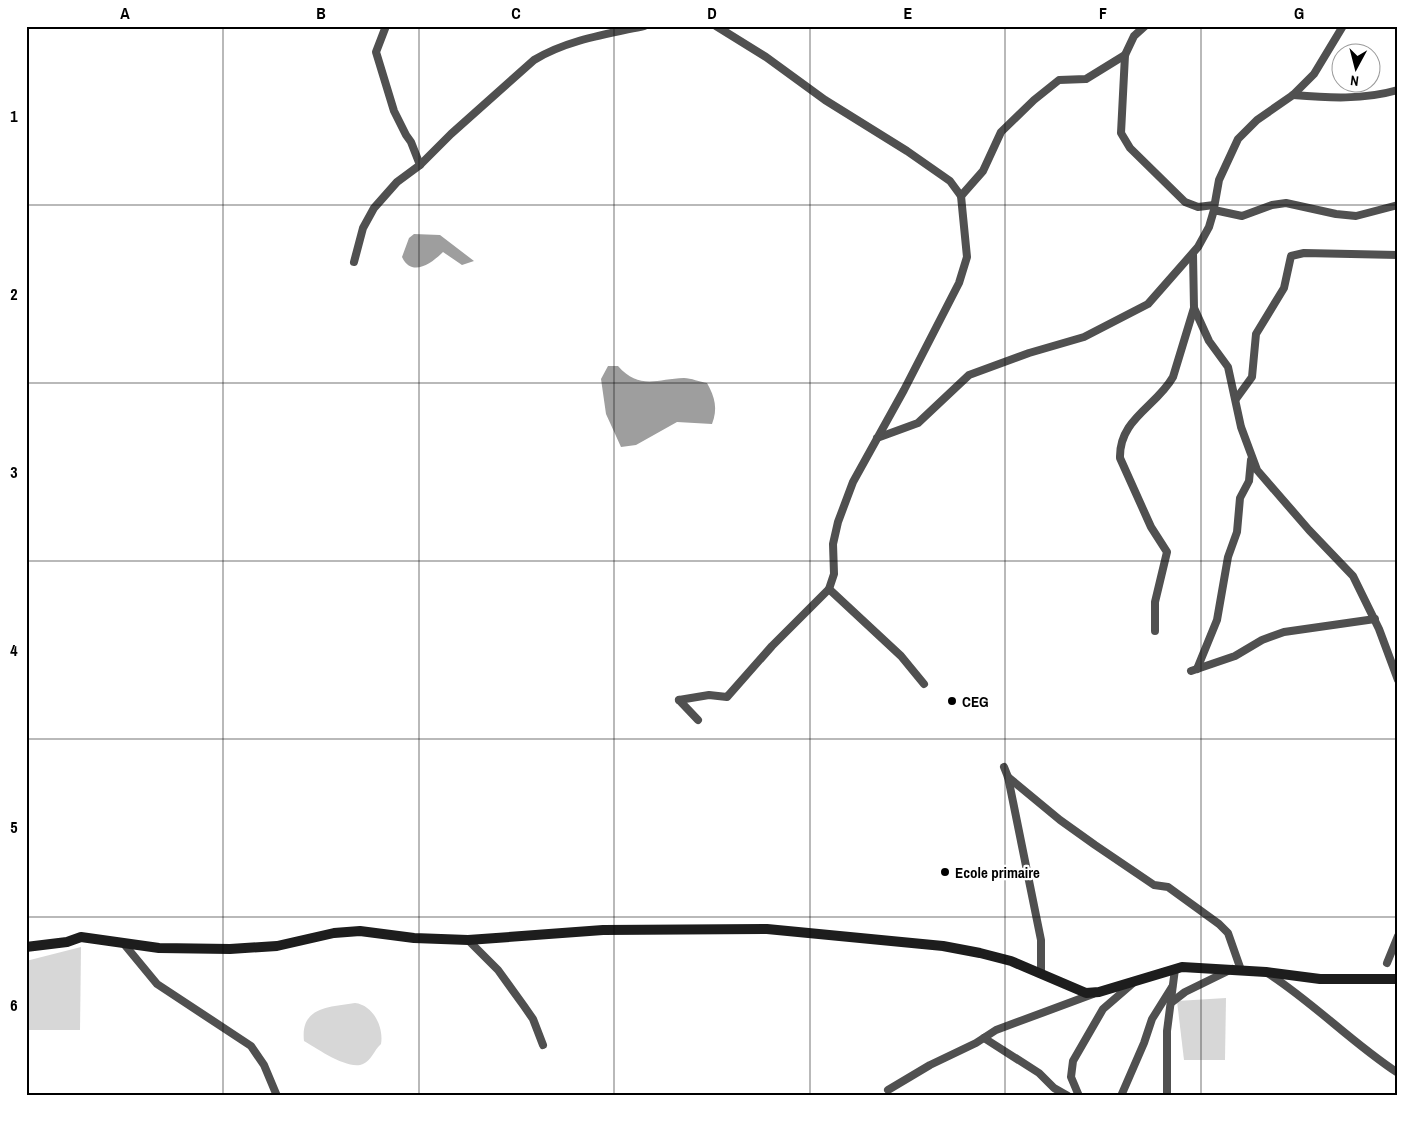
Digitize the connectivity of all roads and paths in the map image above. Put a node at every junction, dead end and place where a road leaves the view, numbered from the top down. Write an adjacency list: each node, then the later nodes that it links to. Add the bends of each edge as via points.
1 (386, 26): 9 (street, via 376,52 394,111 412,142)
2 (644, 26): 9 (street, via 578,41 534,60)
3 (716, 26): 10 (street, via 825,100 907,150 950,181)
4 (1145, 26): 6 (street, via 1134,36)
5 (1343, 26): 8 (street, via 1314,74)
6 (1125, 55): 10 (street, via 1086,79 1059,80 1034,100 1001,132 983,171); 12 (street, via 1120,127 1125,141 1185,202)
7 (1398, 90): 8 (street, via 1343,98)
8 (1293, 95): 12 (street, via 1238,138 1219,180)
9 (420, 165): 15 (street, via 397,182 374,208 363,228)
10 (962, 196): 18 (street, via 967,257 959,283)
11 (1398, 205): 12 (street, via 1356,216 1286,203 1242,216)
12 (1214, 208): 13 (street, via 1205,237)
13 (1193, 254): 16 (street); 18 (street, via 1148,304 1084,337 969,375 918,423)
14 (1398, 255): 17 (street, via 1304,253 1291,256 1284,288 1256,334 1252,377)
15 (354, 262)
16 (1194, 308): 17 (street, via 1210,341 1228,367); 22 (street, via 1173,377 1125,430 1120,449 1120,458 1148,521 1168,552 1156,602)
17 (1236, 399): 19 (street, via 1241,427)
18 (877, 438): 20 (street, via 853,482 838,522 834,574)
19 (1252, 456): 21 (street, via 1257,470 1353,576); 21 (street, via 1249,481 1239,503 1237,532 1228,557 1218,616 1194,670 1235,656 1284,632)
20 (829, 590): 25 (street, via 902,656); 26 (street, via 772,646 727,697 709,695 679,700)
21 (1375, 619): 23 (street)
22 (1155, 631)
23 (1396, 664): 24 (street)
24 (1398, 680)
25 (924, 684)
26 (698, 720)
27 (1004, 768): 28 (street)
28 (1008, 777): 36 (street, via 1095,845 1154,885 1168,887 1219,924 1228,933); 38 (street, via 1041,940)
29 (1398, 936): 33 (street)
30 (468, 940): 31 (street, via 414,938 360,930 256,947 159,948); 38 (street, via 603,930 767,929 943,946 980,953); 45 (street, via 498,970 524,1006)
31 (124, 944): 32 (street, via 81,937); 48 (street, via 157,984 251,1046 264,1065)
32 (26, 947)
33 (1395, 950): 34 (street)
34 (1387, 963)
35 (1175, 969): 36 (street); 39 (street); 41 (street)
36 (1236, 969): 37 (street); 43 (street, via 1185,992)
37 (1266, 972): 40 (street, via 1320,979); 46 (street, via 1294,990 1361,1047)
38 (1041, 973): 42 (street, via 1078,991)
39 (1140, 978): 42 (street); 50 (street, via 1103,1009 1073,1061 1071,1077)
40 (1398, 979)
41 (1173, 986): 43 (street); 51 (street, via 1150,1023)
42 (1099, 992): 44 (street, via 996,1030)
43 (1172, 1002): 52 (street, via 1167,1031)
44 (984, 1038): 47 (street); 49 (street)
45 (543, 1045)
46 (1398, 1073)
47 (888, 1090)
48 (277, 1096)
49 (1068, 1096)
50 (1079, 1096)
51 (1121, 1096)
52 (1167, 1096)

